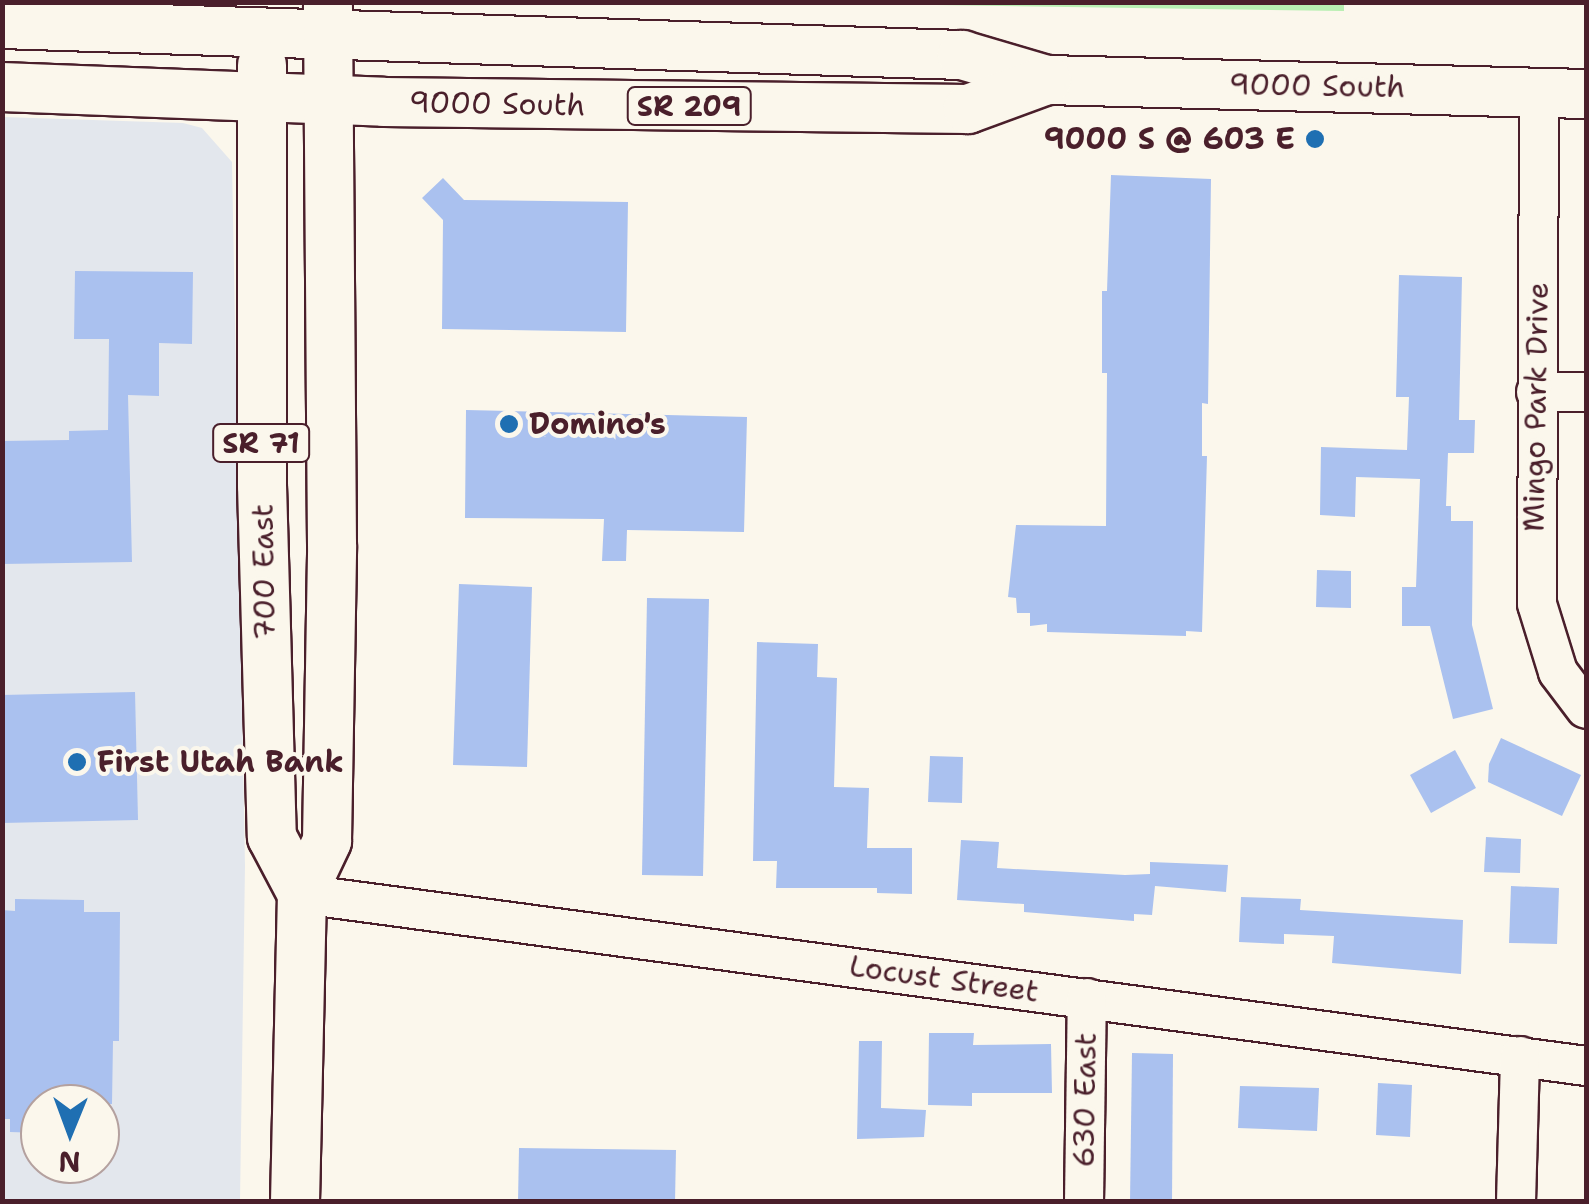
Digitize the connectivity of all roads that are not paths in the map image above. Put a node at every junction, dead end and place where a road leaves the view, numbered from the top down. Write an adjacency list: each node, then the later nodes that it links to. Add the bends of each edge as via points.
1 (264, 17): 2 (main road, 9000 South / SR 209); 3 (main road, 9000 South / SR 209); 8 (main road, 700 East / SR 71)
2 (328, 18): 4 (main road, 9000 South / SR 209, via 962,55); 9 (main road, 700 East / SR 71)
3 (2, 24)
4 (1047, 80): 6 (main road, 9000 South / SR 209); 9 (main road, 9000 South / SR 209, via 968,109)
5 (2, 87): 8 (main road, 9000 South / SR 209)
6 (1539, 91): 7 (main road, 9000 South / SR 209); 10 (street, Mingo Park Drive)
7 (1586, 94)
8 (261, 96): 9 (main road, 9000 South / SR 209); 13 (main road, 700 East / SR 71, via 272,837)
9 (327, 99): 13 (main road, 700 East / SR 71, via 327,841)
10 (1536, 392): 11 (street); 12 (street, Mingo Park Drive, via 1536,604 1558,672)
11 (1586, 392)
12 (1586, 709)
13 (302, 894): 14 (street, Locust Street); 17 (main road, 700 East / SR 71)
14 (1086, 998): 15 (street, Locust Street); 18 (street, 630 East)
15 (1520, 1056): 16 (street, Locust Street); 19 (street)
16 (1586, 1066)
17 (295, 1202)
18 (1084, 1202)
19 (1516, 1202)

